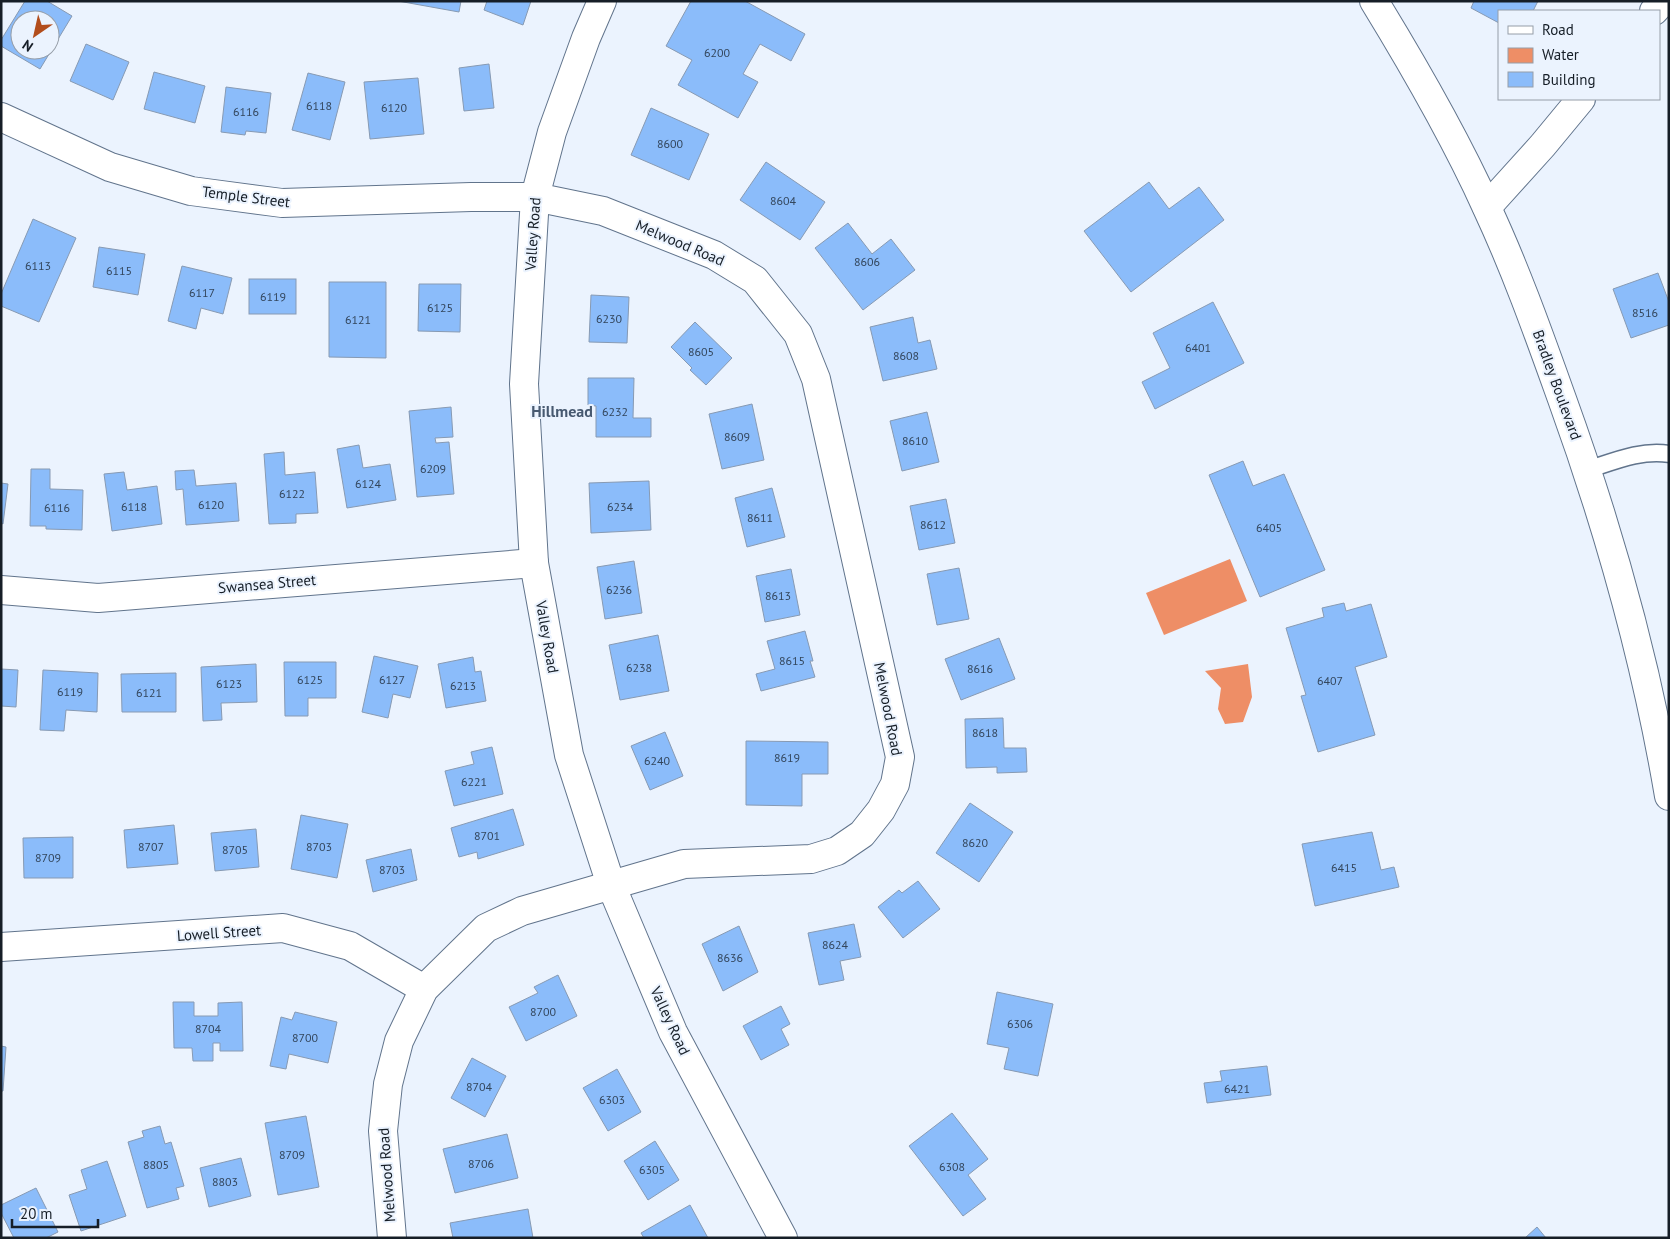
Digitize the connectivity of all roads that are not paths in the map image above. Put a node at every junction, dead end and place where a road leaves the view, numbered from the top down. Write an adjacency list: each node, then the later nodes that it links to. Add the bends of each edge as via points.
1 (602, 1): 5 (street, Valley Road, via 552,132)
2 (1374, 1): 6 (street, Bradley Boulevard, via 1445,125)
3 (1580, 100): 6 (street)
4 (1, 117): 5 (street, Temple Street, via 110,167 191,190 282,203)
5 (535, 197): 9 (street, Valley Road, via 524,384); 12 (street, Melwood Road, via 603,211 714,255 755,280 798,334 816,378 900,757 895,784 881,810 862,834 837,851 811,859 684,864)
6 (1487, 207): 8 (street, Bradley Boulevard, via 1527,302)
7 (1669, 454): 8 (lane, via 1641,454)
8 (1587, 470): 11 (street, Bradley Boulevard, via 1637,638)
9 (534, 562): 10 (street, Swansea Street, via 98,598); 12 (street, Valley Road, via 568,755)
10 (1, 590)
11 (1669, 796)
12 (611, 885): 14 (street, Melwood Road, via 522,911 486,928); 16 (street, Valley Road, via 673,1032)
13 (1, 947): 14 (street, Lowell Street, via 283,928 350,946)
14 (424, 990): 15 (street, Melwood Road, via 399,1041 388,1084 383,1131)
15 (389, 1237)
16 (783, 1238)

